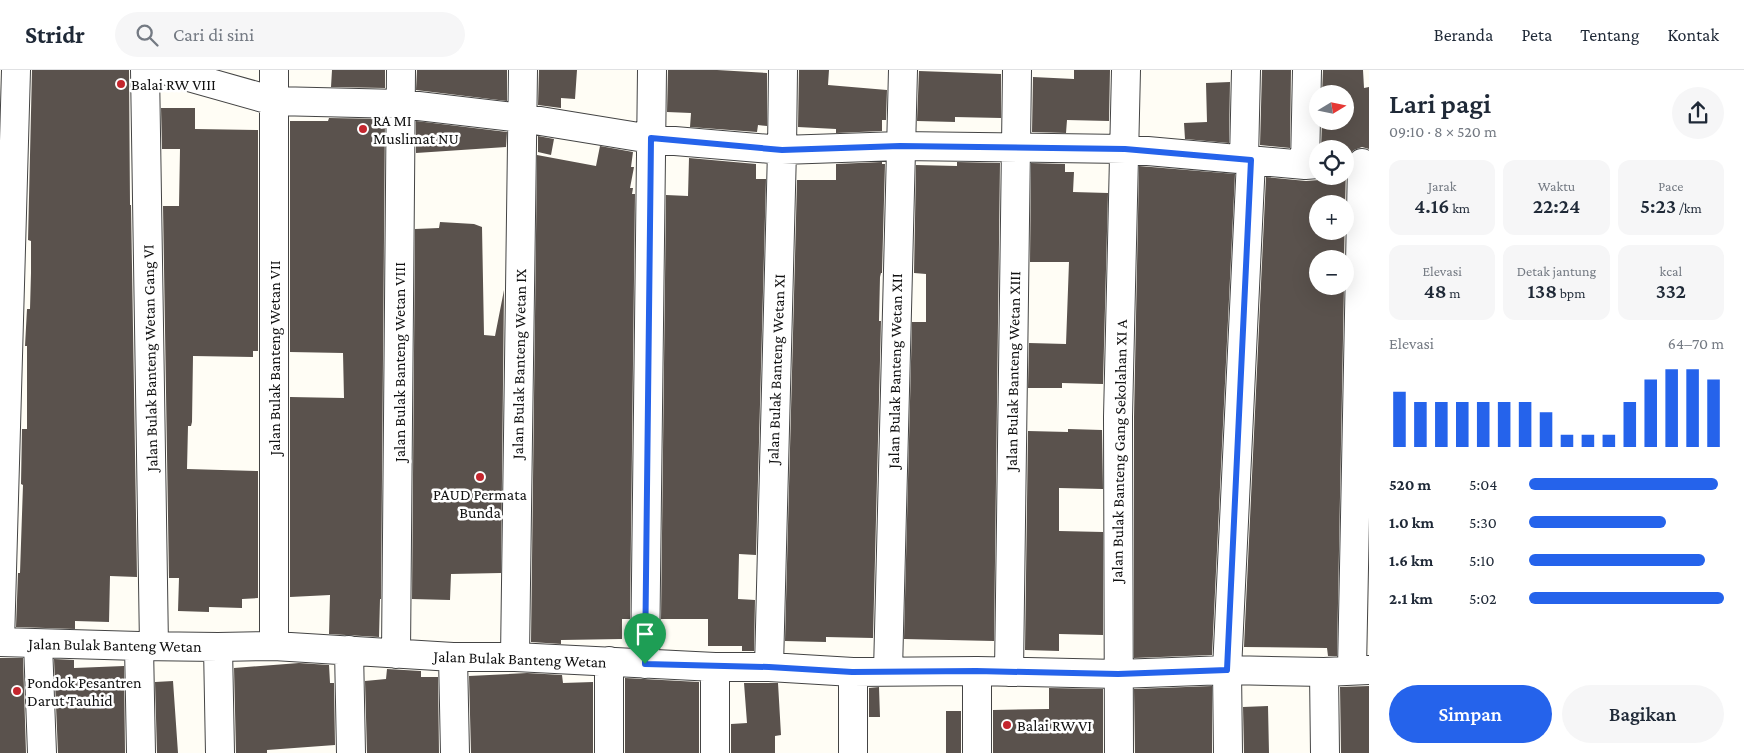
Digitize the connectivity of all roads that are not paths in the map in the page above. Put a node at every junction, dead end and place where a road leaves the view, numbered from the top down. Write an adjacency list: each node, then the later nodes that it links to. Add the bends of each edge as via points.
1 (16, 70): 26 (street)
2 (145, 70): 28 (street, Jalan Bulak Banteng Wetan Gang VI)
3 (164, 70): 14 (street)
4 (274, 70): 14 (street, Jalan Bulak Banteng Wetan VII)
5 (401, 70): 15 (street, Jalan Bulak Banteng Wetan VIII)
6 (522, 70): 16 (street, Jalan Bulak Banteng Wetan IX)
7 (652, 70): 17 (street)
8 (783, 70): 22 (street, Jalan Bulak Banteng Wetan XI)
9 (903, 70): 19 (street, Jalan Bulak Banteng Wetan XII)
10 (1017, 70): 20 (street, Jalan Bulak Banteng Wetan XIII)
11 (1126, 70): 21 (street, Jalan Bulak Banteng Gang Sekolahan XI A)
12 (1246, 70): 23 (street)
13 (1307, 70): 18 (street)
14 (274, 101): 15 (street); 29 (street, Jalan Bulak Banteng Wetan VII)
15 (401, 104): 16 (street); 32 (street, Jalan Bulak Banteng Wetan VIII)
16 (522, 118): 17 (street); 34 (street, Jalan Bulak Banteng Wetan IX)
17 (651, 138): 22 (street); 36 (street)
18 (1310, 140)
19 (900, 146): 20 (street); 22 (street); 43 (street, Jalan Bulak Banteng Wetan XII)
20 (1016, 149): 21 (street); 44 (street, Jalan Bulak Banteng Wetan XIII)
21 (1125, 149): 23 (street); 46 (street, Jalan Bulak Banteng Gang Sekolahan XI A, via 1118,417)
22 (782, 150): 38 (street, Jalan Bulak Banteng Wetan XI)
23 (1247, 160): 25 (street); 39 (street)
24 (1359, 163): 40 (street)
25 (1309, 165)
26 (0, 642): 27 (street, Jalan Bulak Banteng Wetan)
27 (38, 644): 28 (street, Jalan Bulak Banteng Wetan); 47 (street)
28 (147, 646): 30 (street, Jalan Bulak Banteng Wetan); 48 (street, Jalan Bulak Banteng Wetan Gang VI)
29 (274, 646): 30 (street, Jalan Bulak Banteng Wetan); 31 (street, Jalan Bulak Banteng Wetan)
30 (218, 647): 49 (street)
31 (349, 650): 32 (street, Jalan Bulak Banteng Wetan); 50 (street)
32 (396, 654): 33 (street, Jalan Bulak Banteng Wetan)
33 (453, 657): 34 (street, Jalan Bulak Banteng Wetan); 51 (street)
34 (515, 657): 35 (street, Jalan Bulak Banteng Wetan)
35 (609, 662): 36 (street, Jalan Bulak Banteng Wetan); 52 (street)
36 (645, 664): 37 (street, Jalan Bulak Banteng Wetan)
37 (715, 667): 38 (street, Jalan Bulak Banteng Wetan); 53 (street)
38 (769, 667): 42 (street, Jalan Bulak Banteng Wetan)
39 (1227, 670): 45 (street, Jalan Bulak Banteng Wetan); 46 (street, Jalan Bulak Banteng Wetan); 57 (street)
40 (1360, 670): 45 (street, Jalan Bulak Banteng Wetan)
41 (976, 671): 43 (street, Jalan Bulak Banteng Wetan); 44 (street, Jalan Bulak Banteng Wetan); 55 (street)
42 (852, 672): 43 (street, Jalan Bulak Banteng Wetan); 54 (street)
43 (888, 672)
44 (1009, 672): 46 (street, Jalan Bulak Banteng Wetan)
45 (1324, 672): 58 (street)
46 (1118, 674): 56 (street, Jalan Bulak Banteng Gang Sekolahan XI A)
47 (42, 753)
48 (141, 753)
49 (220, 753)
50 (351, 753)
51 (454, 753)
52 (609, 753)
53 (715, 753)
54 (853, 753)
55 (977, 753)
56 (1119, 753)
57 (1228, 753)
58 (1325, 753)

